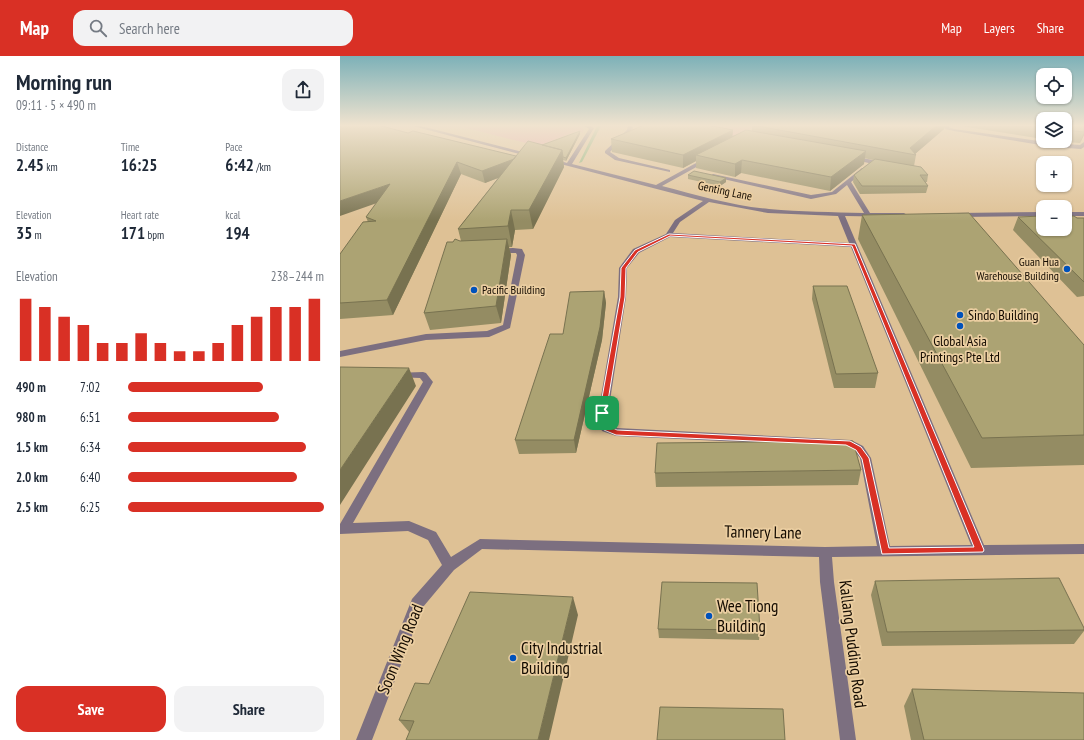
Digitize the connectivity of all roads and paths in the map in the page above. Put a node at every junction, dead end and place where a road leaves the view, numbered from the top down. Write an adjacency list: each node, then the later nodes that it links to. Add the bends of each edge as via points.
1 (574, 157): 7 (street)
2 (614, 157): 10 (street)
3 (710, 157): 9 (street)
4 (849, 158): 6 (street)
5 (547, 159): 7 (street, Genting Lane)
6 (872, 162): 8 (street); 13 (street)
7 (569, 164): 14 (street, Genting Lane)
8 (887, 165)
9 (687, 170): 11 (street); 14 (street)
10 (668, 171)
11 (695, 172)
12 (703, 173): 13 (street, via 811,197 834,193)
13 (848, 182): 16 (street)
14 (658, 186): 15 (street, Genting Lane)
15 (708, 200): 20 (street, Genting Lane, via 768,211); 23 (street, via 677,221)
16 (868, 214): 17 (street, Genting Lane); 20 (street, Genting Lane)
17 (914, 214)
18 (1036, 214): 21 (street)
19 (1081, 214): 22 (street)
20 (841, 215): 24 (street)
21 (951, 215)
22 (1084, 220)
23 (669, 235): 24 (street); 31 (street, via 636,251 623,268 622,297 602,420 606,428 616,432 848,443 859,449 865,458)
24 (853, 244): 30 (street)
25 (492, 251): 26 (street, via 513,250 519,251 521,255 507,326 489,334 426,337)
26 (340, 354)
27 (385, 376): 28 (street, via 423,375 428,382)
28 (342, 528): 33 (street, via 409,526 432,536)
29 (1084, 549): 30 (street, Tannery Lane)
30 (980, 550): 31 (street, Tannery Lane)
31 (885, 551): 32 (street, Tannery Lane)
32 (826, 552): 33 (street, Tannery Lane, via 480,544); 35 (street, Kallang Pudding Road, via 827,582)
33 (449, 566): 34 (street, Soon Wing Road, via 417,603)
34 (364, 740)
35 (848, 740)

